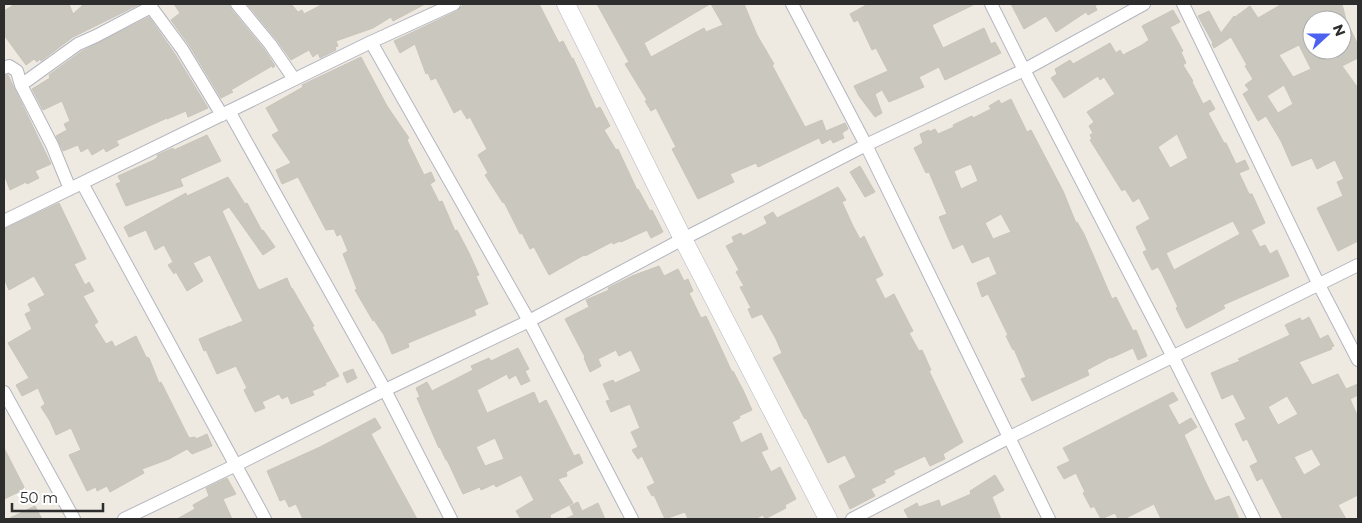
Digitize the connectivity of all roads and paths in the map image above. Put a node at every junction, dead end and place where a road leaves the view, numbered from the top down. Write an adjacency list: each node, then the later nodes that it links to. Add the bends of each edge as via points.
1 (237, 4): 11 (street)
2 (454, 4): 8 (street)
3 (566, 4): 17 (main road)
4 (792, 4): 14 (street)
5 (991, 4): 10 (street)
6 (1144, 4): 10 (street)
7 (1183, 4): 19 (street)
8 (371, 42): 11 (street); 20 (street)
9 (4, 68): 12 (street, via 9,66 17,71)
10 (1024, 70): 14 (street); 21 (street)
11 (294, 80): 13 (street)
12 (22, 85): 13 (street, via 78,44 151,7); 15 (street)
13 (225, 113): 15 (street); 23 (street)
14 (866, 146): 17 (street); 25 (street)
15 (76, 186): 16 (street); 26 (street)
16 (4, 221)
17 (683, 239): 20 (street); 32 (main road)
18 (1358, 265): 19 (street)
19 (1319, 285): 21 (street); 22 (street)
20 (529, 321): 23 (street); 31 (street)
21 (1174, 357): 25 (street); 35 (street)
22 (1358, 360)
23 (385, 390): 26 (street); 30 (street)
24 (4, 392): 27 (street)
25 (1008, 438): 33 (street); 34 (street)
26 (236, 465): 28 (street); 29 (street)
27 (74, 519)
28 (124, 519)
29 (264, 519)
30 (451, 519)
31 (632, 519)
32 (828, 519)
33 (852, 519)
34 (1050, 519)
35 (1254, 519)

